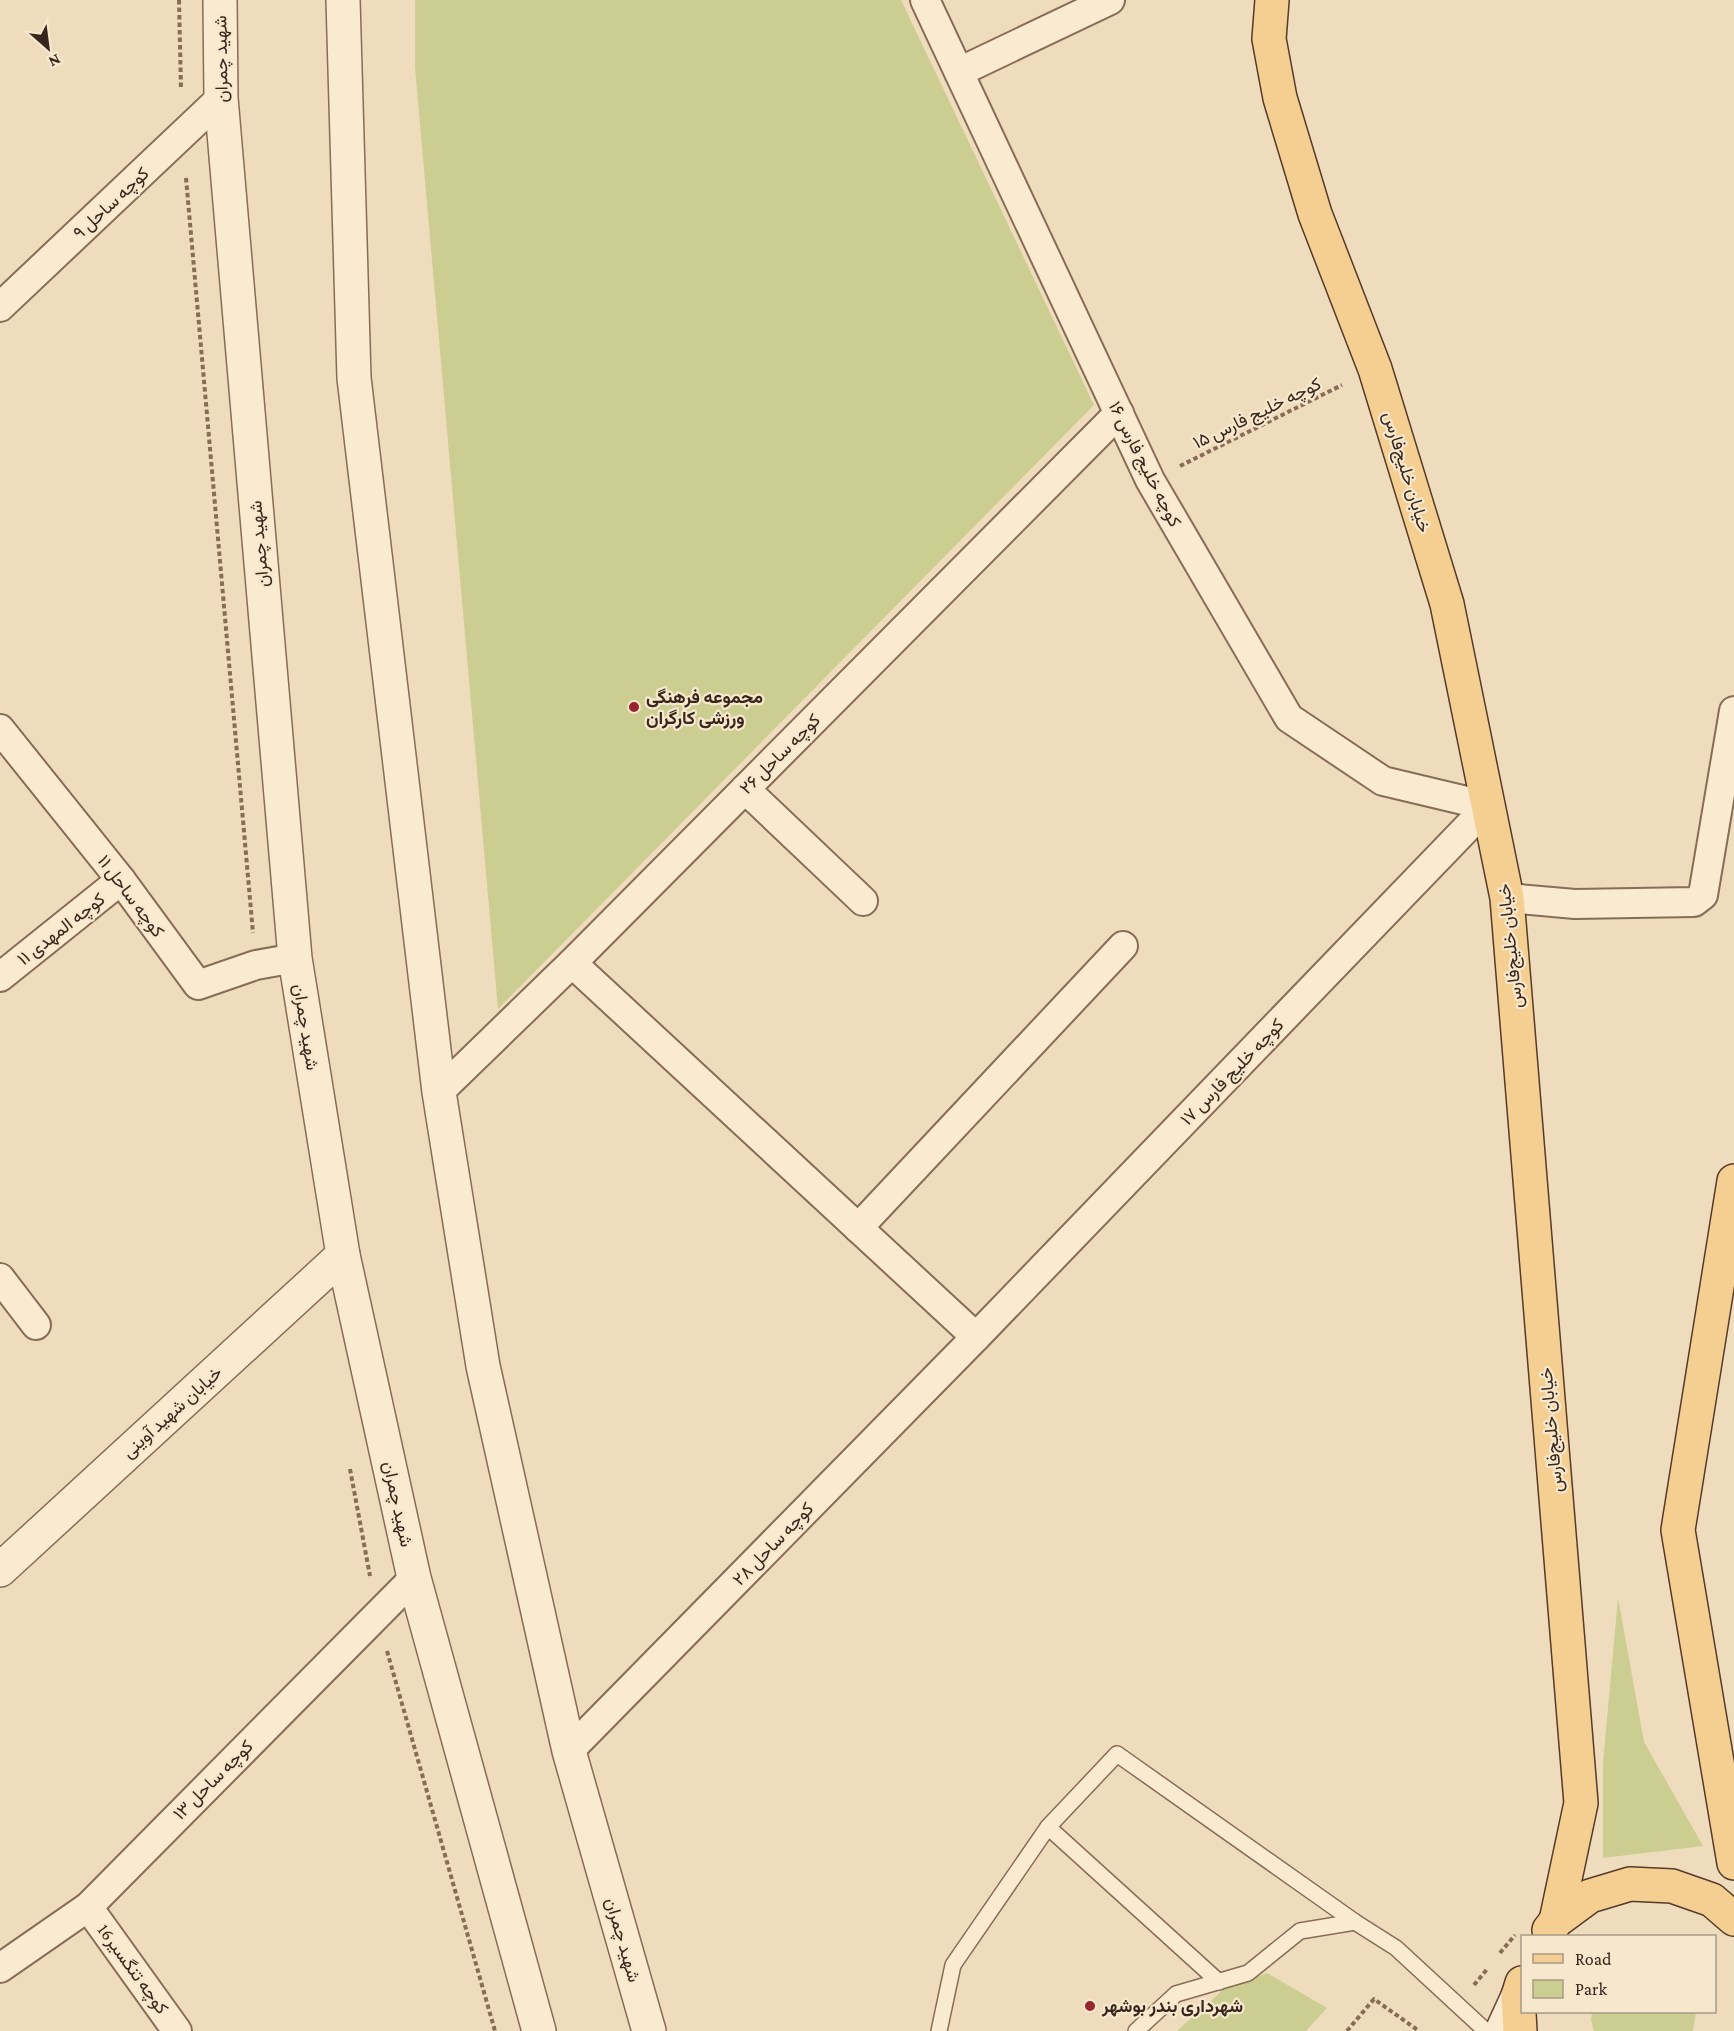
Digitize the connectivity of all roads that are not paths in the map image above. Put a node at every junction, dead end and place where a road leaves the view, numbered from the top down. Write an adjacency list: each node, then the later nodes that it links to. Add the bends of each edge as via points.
1 (220, 0): 7 (street, شهید چمران)
2 (344, 0): 21 (street, شهید چمران, via 354,378)
3 (925, 0): 6 (street, کوچه خلیج فارس ۱۶)
4 (1110, 0): 6 (street)
5 (1272, 0): 13 (main road, خیابان خلیج‌فارس, via 1269,39 1280,98 1315,214 1376,369 1447,604)
6 (959, 72): 9 (street, کوچه خلیج فارس ۱۶)
7 (221, 98): 8 (street, کوچه ساحل ۹); 18 (street, شهید چمران)
8 (0, 307)
9 (1119, 413): 12 (street, کوچه ساحل ۲۶); 13 (street, کوچه خلیج فارس ۱۶, via 1150,480 1289,718 1383,781)
10 (1734, 711): 15 (street, via 1703,895 1694,902 1587,904)
11 (0, 729): 14 (street, کوچه ساحل ۱۱)
12 (745, 789): 16 (street); 19 (street, کوچه ساحل ۲۶)
13 (1488, 806): 15 (main road, خیابان خلیج‌فارس); 27 (street, کوچه خلیج فارس ۱۷)
14 (121, 880): 18 (street, کوچه ساحل ۱۱, via 198,985); 20 (street, کوچه المهدی ۱۱)
15 (1507, 898): 36 (main road, خیابان خلیج‌فارس, via 1581,1803)
16 (863, 901)
17 (1124, 946): 23 (street)
18 (295, 958): 24 (street, شهید چمران)
19 (572, 963): 21 (street, کوچه ساحل ۲۶); 23 (street)
20 (0, 977)
21 (439, 1092): 30 (street, شهید چمران, via 483,1366)
22 (1734, 1181): 32 (main road, via 1678,1530)
23 (858, 1228): 27 (street)
24 (343, 1255): 28 (street, خیابان شهید آوینی); 29 (street, شهید چمران)
25 (0, 1278): 26 (street)
26 (36, 1325)
27 (976, 1337): 30 (street, کوچه ساحل ۲۸)
28 (0, 1570)
29 (414, 1578): 33 (street, کوچه ساحل ۱۳); 41 (street, شهید چمران)
30 (569, 1751): 42 (street, شهید چمران)
31 (1048, 1827): 35 (lane, via 1117,1754); 38 (lane); 43 (lane, via 953,1965)
32 (1734, 1863)
33 (88, 1907): 37 (street, کوچه ساحل ۱۳); 40 (street, کوچه تنگسیر16)
34 (1734, 1919): 36 (main road, via 1712,1900 1672,1886 1630,1884 1590,1896)
35 (1354, 1922): 38 (lane, via 1300,1931 1248,1973); 45 (lane, via 1396,1948)
36 (1550, 1929)
37 (0, 1968)
38 (1219, 1982): 44 (lane, via 1176,1994)
39 (1520, 1989): 46 (street); 47 (main road)
40 (177, 2031)
41 (539, 2031)
42 (649, 2031)
43 (939, 2031)
44 (1136, 2031)
45 (1486, 2031)
46 (1502, 2031)
47 (1520, 2031)

